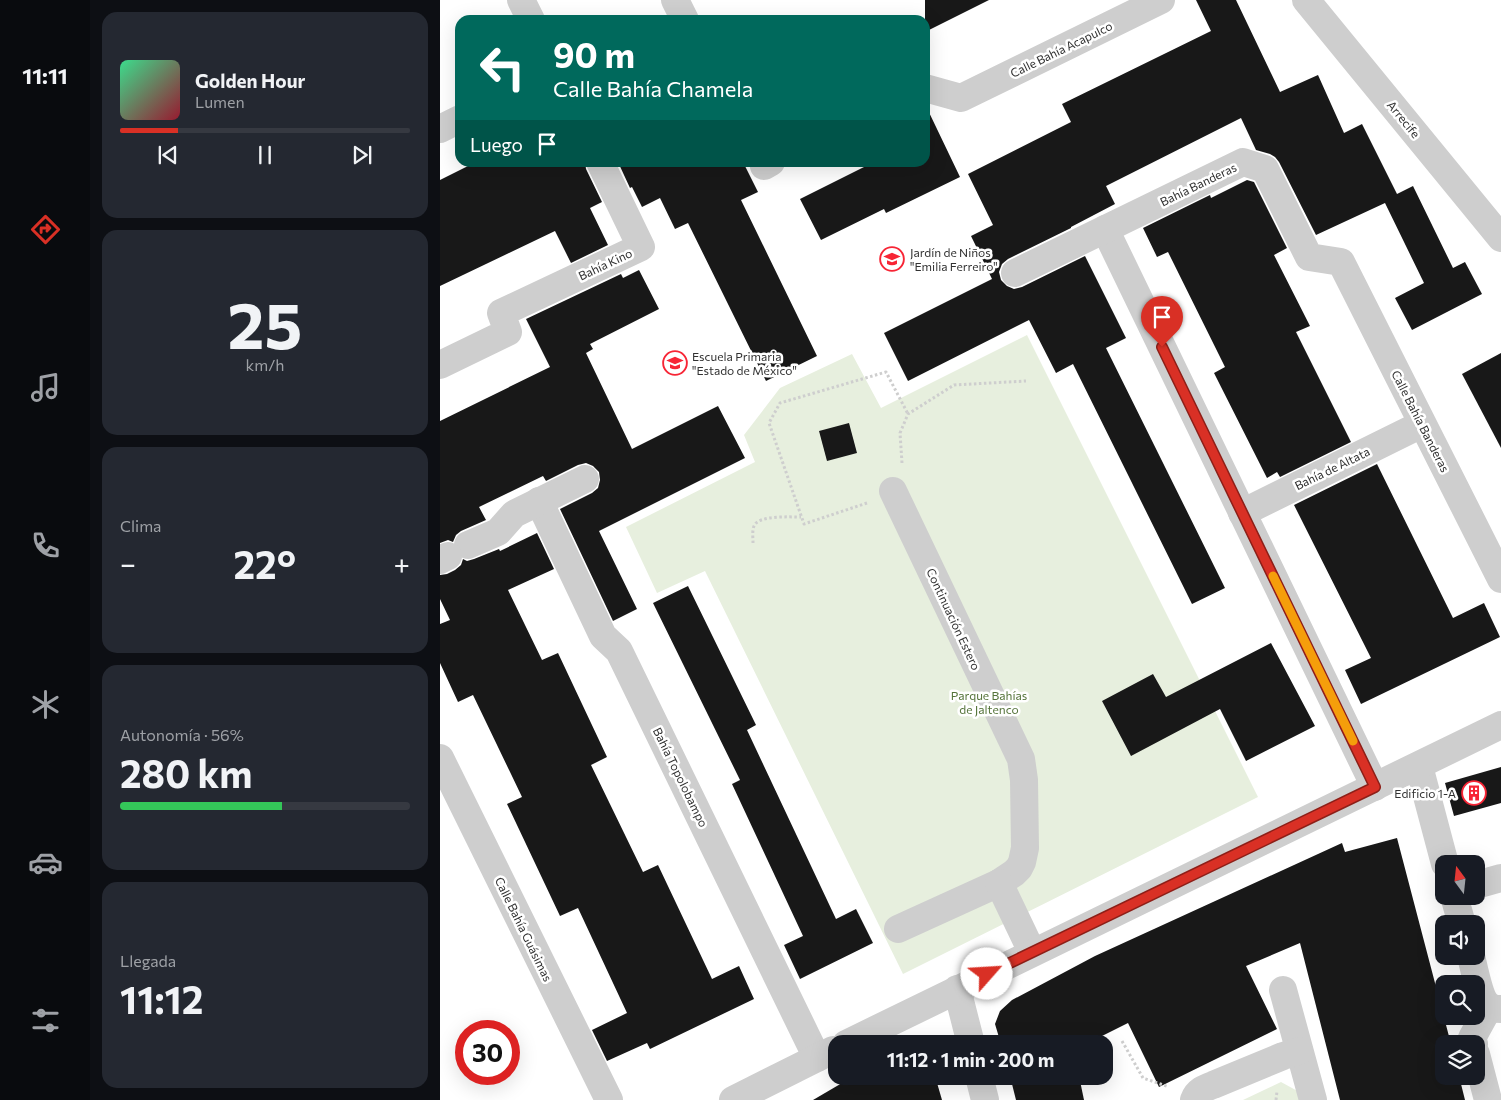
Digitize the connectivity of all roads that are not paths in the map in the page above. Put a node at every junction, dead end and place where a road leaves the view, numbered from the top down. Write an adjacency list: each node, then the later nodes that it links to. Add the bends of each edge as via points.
1 (521, 0): 5 (street)
2 (675, 0): 6 (street)
3 (1161, 0): 7 (street, Calle Bahía Acapulco, via 961,98)
4 (1306, 0): 12 (street, Arrecife)
5 (528, 15)
6 (682, 15)
7 (930, 89)
8 (455, 122): 9 (street)
9 (440, 129)
10 (602, 167): 15 (street, Bahía Kino, via 641,247 500,314 508,332)
11 (1105, 229): 13 (street, Bahía Banderas, via 1243,162 1265,169 1309,257); 14 (street, Bahía Banderas); 20 (street)
12 (1501, 238)
13 (1341, 262): 16 (street, Calle Bahía Banderas)
14 (1015, 273)
15 (440, 365)
16 (1422, 424): 20 (street, Bahía de Altata); 22 (street, Calle Bahía Banderas)
17 (585, 479): 19 (street)
18 (893, 491): 30 (street, Continuación Estero, via 1021,759 1024,855 1019,868)
19 (539, 501): 21 (street, via 514,514 498,532); 41 (street, Bahía Topolobampo, via 603,636 619,651)
20 (1242, 513): 26 (street)
21 (452, 554)
22 (1501, 580)
23 (1501, 725): 25 (street)
24 (440, 758): 45 (street, Calle Bahía Guásimas)
25 (1419, 766): 26 (street); 27 (street)
26 (1375, 787): 32 (street)
27 (1443, 855)
28 (1501, 878): 29 (street)
29 (1485, 882)
30 (999, 883): 31 (street, Continuación Estero); 32 (street)
31 (898, 930)
32 (1032, 952): 34 (street)
33 (1474, 965): 36 (street, via 1485,1002)
34 (957, 989): 37 (street); 38 (street)
35 (1283, 990): 40 (street)
36 (1495, 1008): 39 (street)
37 (864, 1035)
38 (968, 1035)
39 (1474, 1035)
40 (1300, 1051): 44 (street, via 1213,1084 1202,1089); 48 (street)
41 (826, 1053): 46 (street)
42 (981, 1085): 47 (street)
43 (1484, 1085): 49 (street)
44 (1195, 1098)
45 (609, 1100)
46 (733, 1100)
47 (985, 1100)
48 (1313, 1100)
49 (1488, 1100)

